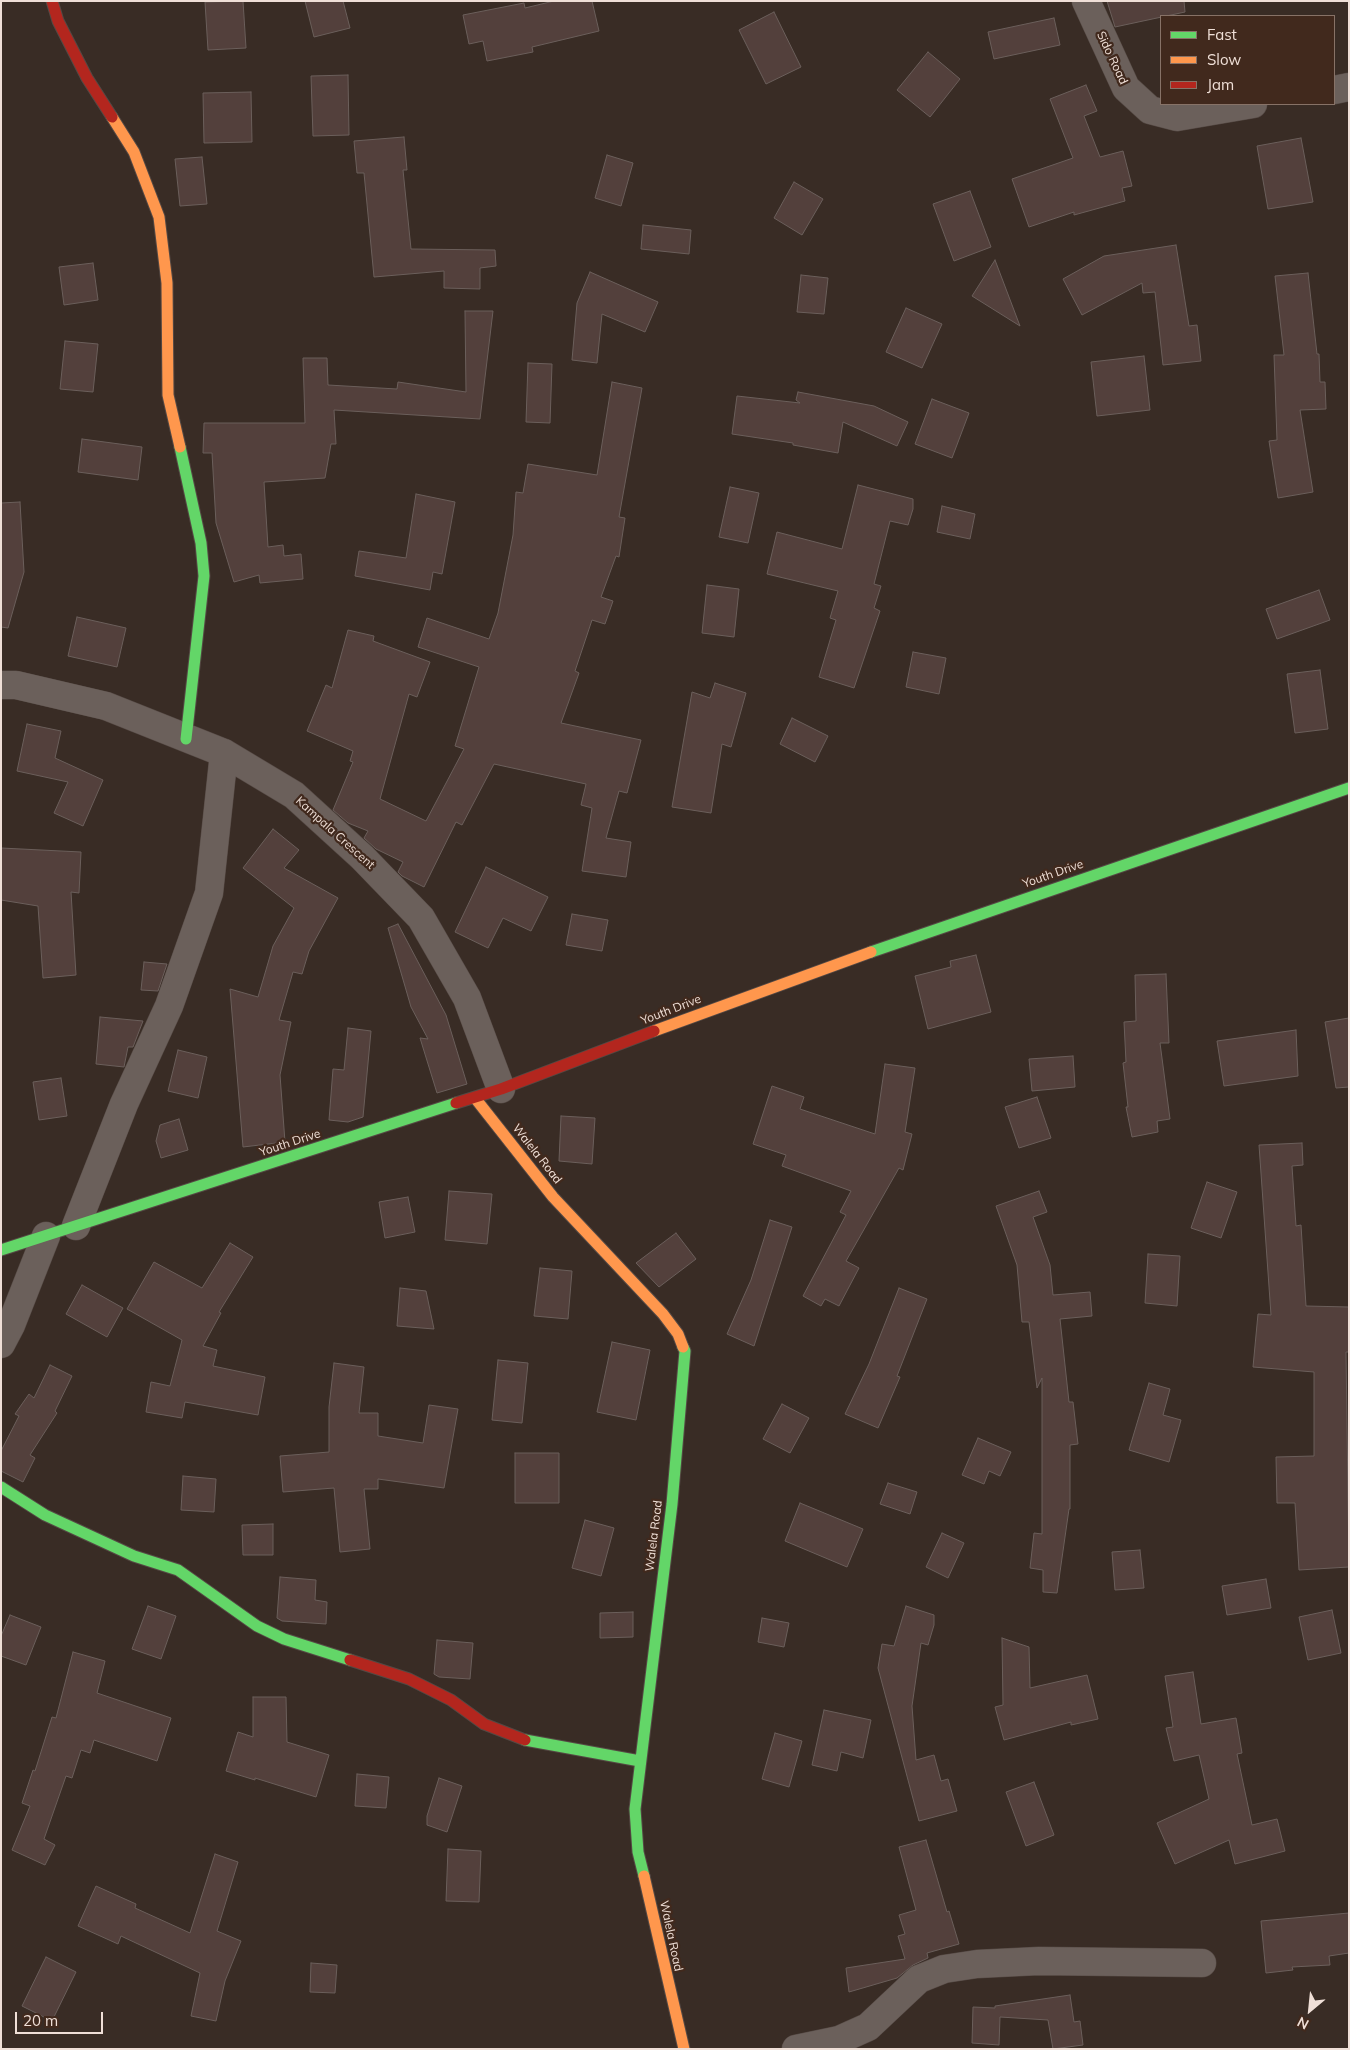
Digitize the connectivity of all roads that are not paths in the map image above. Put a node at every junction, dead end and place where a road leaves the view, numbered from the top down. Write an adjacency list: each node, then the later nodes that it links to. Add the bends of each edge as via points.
1 (52, 1): 7 (street, via 58,21 88,78 134,152 160,216 167,283 168,395 201,543 204,576)
2 (1086, 1): 5 (street, Sido Road, via 1126,88 1150,110 1177,117)
3 (1349, 87): 4 (street)
4 (1335, 90)
5 (1247, 105)
6 (1, 685): 7 (street, Kampala Crescent, via 16,685 106,706)
7 (186, 739): 8 (street, Kampala Crescent)
8 (224, 753): 10 (street, Kampala Crescent, via 294,795 362,856 421,918 467,998); 12 (street, via 209,893 169,1006 124,1104)
9 (1349, 788): 10 (street, Youth Drive, via 809,973)
10 (501, 1090): 11 (street, Youth Drive)
11 (475, 1098): 12 (street, Youth Drive); 17 (street, Walela Road, via 553,1197 663,1314 678,1334 684,1351 672,1504)
12 (76, 1226): 13 (street, Youth Drive)
13 (46, 1236): 14 (street, Youth Drive); 15 (street)
14 (1, 1250)
15 (1, 1344)
16 (1, 1486): 17 (street, via 45,1515 134,1556 178,1570 250,1622 284,1639 409,1679 450,1700 484,1724 530,1742)
17 (640, 1761): 19 (street, Walela Road, via 635,1809 638,1852)
18 (1202, 1963): 20 (street, via 1039,1961 944,1969 919,1979 868,2027 839,2040)
19 (684, 2049)
20 (796, 2049)

